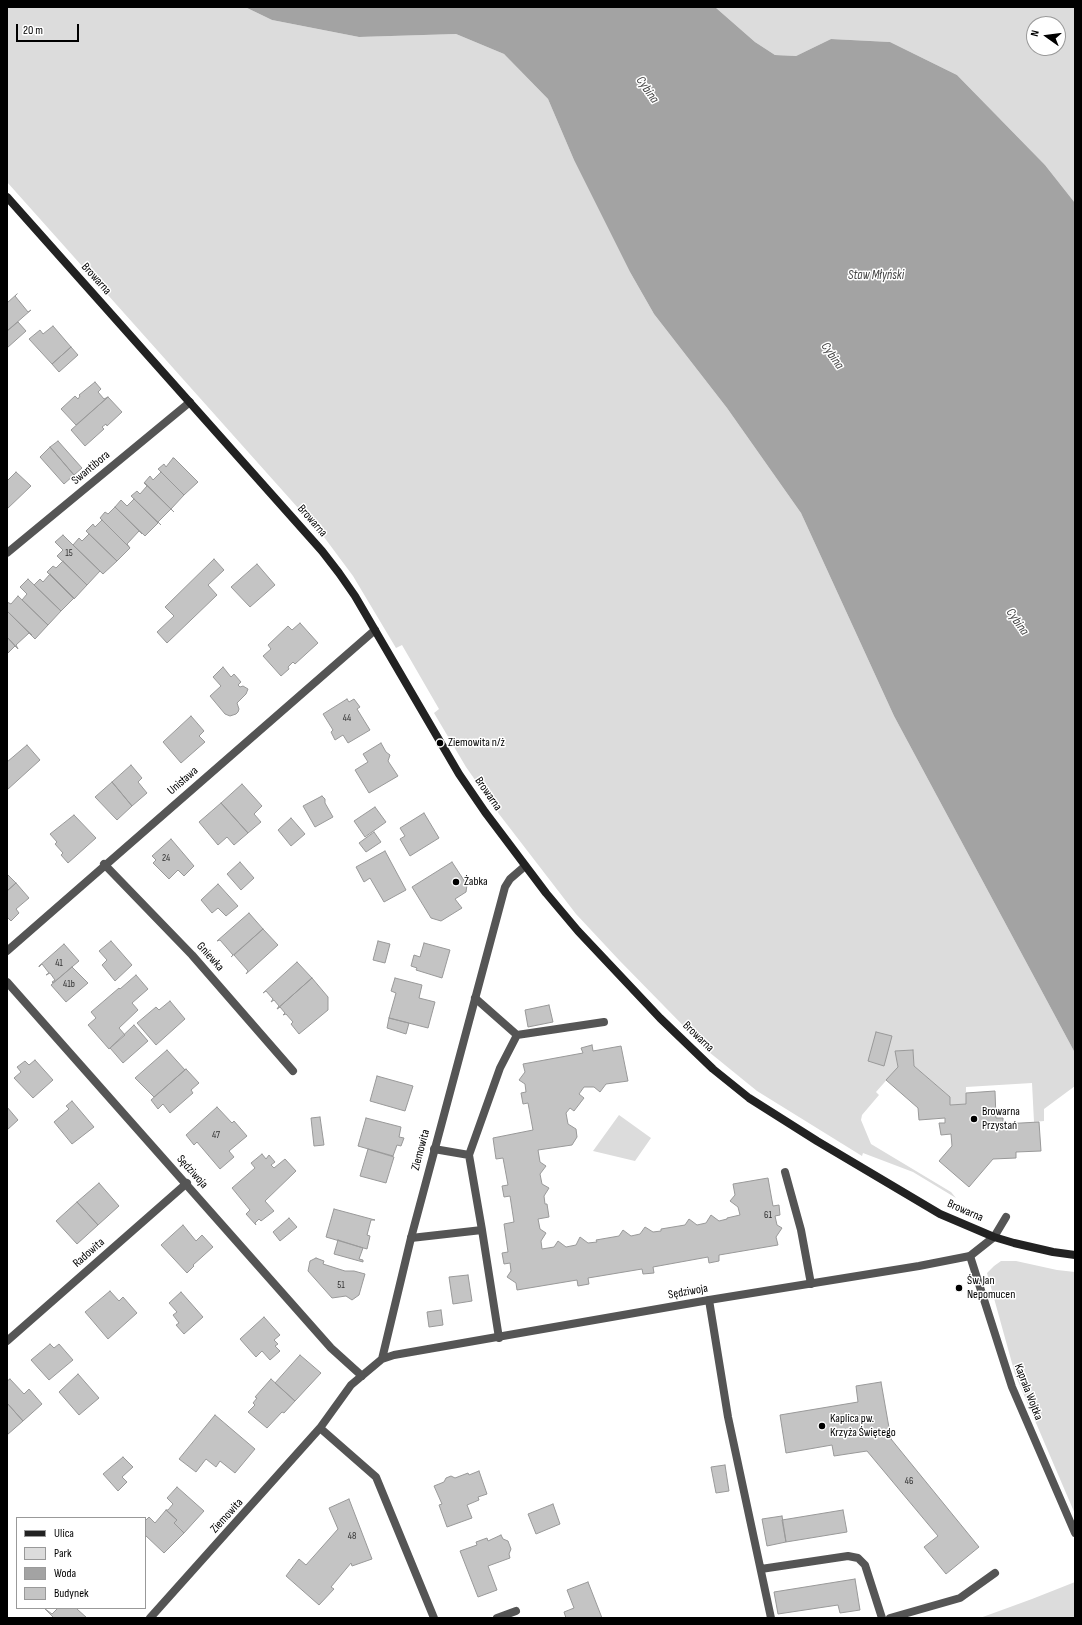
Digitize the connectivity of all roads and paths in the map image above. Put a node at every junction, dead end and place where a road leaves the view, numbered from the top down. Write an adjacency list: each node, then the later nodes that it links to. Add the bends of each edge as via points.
1 (7, 197): 2 (street, Browarna)
2 (190, 402): 3 (street, Swantibora); 4 (street, Browarna, via 322,550)
3 (7, 553)
4 (375, 630): 5 (street, Unisława); 6 (street, Browarna, via 459,774)
5 (104, 864): 7 (street, Unisława); 12 (street, Gniewka, via 192,954)
6 (525, 866): 9 (street, Ziemowita, via 505,887); 19 (street, Browarna, via 605,960 671,1028 733,1086 777,1116 940,1214)
7 (7, 951)
8 (7, 982): 16 (street, Sędziwoja)
9 (475, 998): 11 (street); 13 (street, Ziemowita)
10 (604, 1022): 11 (street)
11 (517, 1035): 14 (street, via 500,1068)
12 (293, 1071)
13 (434, 1149): 14 (street); 20 (street, Ziemowita)
14 (469, 1155): 18 (street)
15 (785, 1172): 23 (street, via 801,1230)
16 (186, 1184): 26 (street, Radowita); 28 (street, Sędziwoja, via 331,1348)
17 (1006, 1217): 19 (street)
18 (482, 1230): 20 (street); 25 (street)
19 (994, 1237): 21 (street, Browarna, via 1035,1249); 22 (street, Sędziwoja)
20 (411, 1238): 27 (street, Ziemowita)
21 (1075, 1255)
22 (970, 1256): 23 (street, Sędziwoja); 30 (street, Kaprala Wojtka, via 1012,1387)
23 (811, 1284): 24 (street, Sędziwoja)
24 (708, 1300): 25 (street, Sędziwoja); 31 (street, via 728,1417)
25 (499, 1338): 27 (street, Sędziwoja)
26 (7, 1341)
27 (382, 1359): 28 (street, Ziemowita)
28 (362, 1376): 29 (street, Ziemowita, via 351,1386)
29 (320, 1428): 34 (street, Ziemowita); 35 (street, via 376,1477)
30 (1075, 1533)
31 (761, 1569): 37 (street); 38 (street, via 848,1556 858,1558 864,1565)
32 (995, 1574): 39 (street, via 960,1598)
33 (516, 1612): 36 (street)
34 (150, 1618)
35 (434, 1618)
36 (497, 1618)
37 (771, 1618)
38 (882, 1618)
39 (890, 1618)

